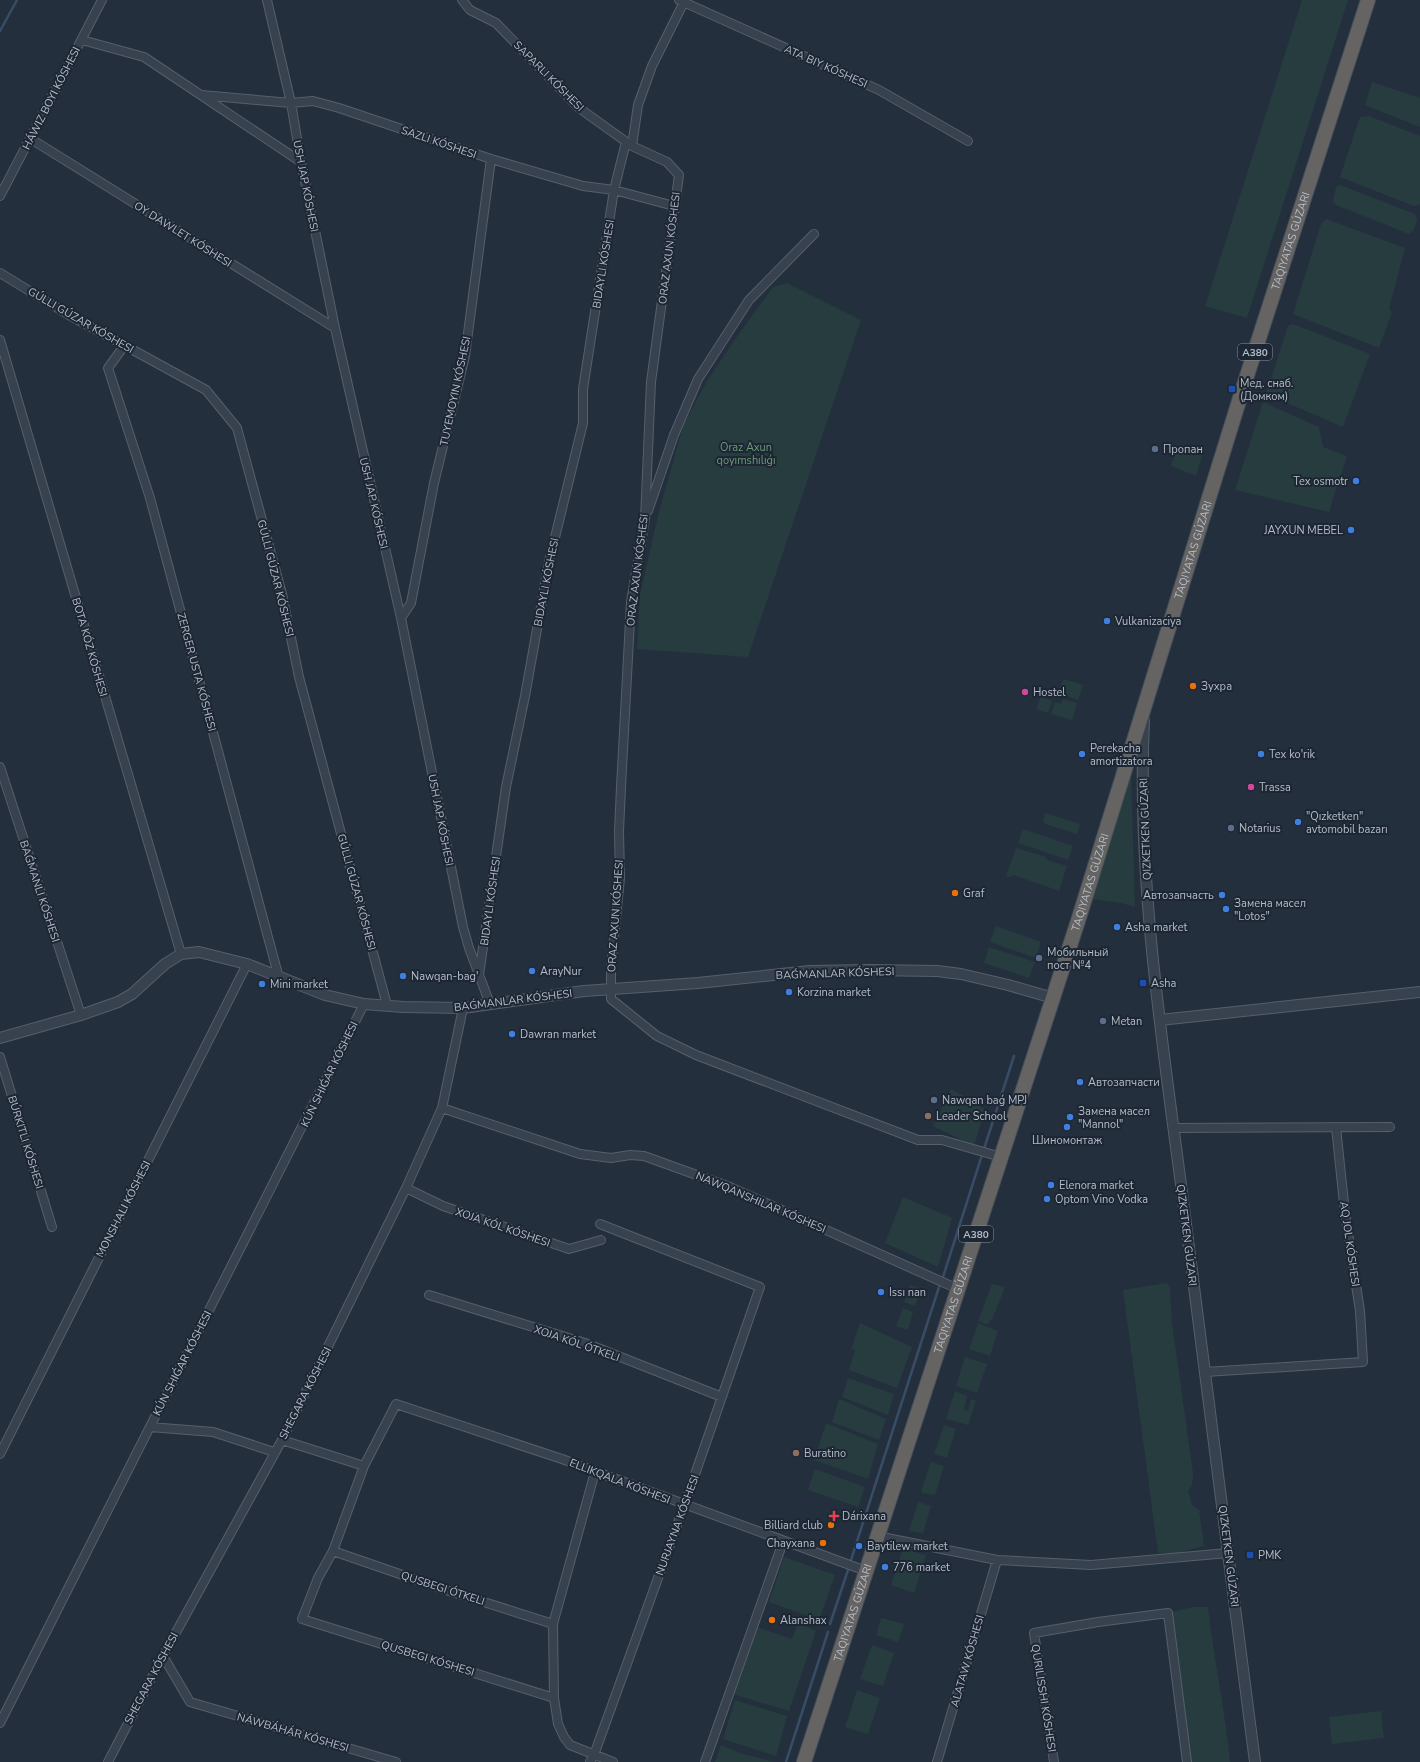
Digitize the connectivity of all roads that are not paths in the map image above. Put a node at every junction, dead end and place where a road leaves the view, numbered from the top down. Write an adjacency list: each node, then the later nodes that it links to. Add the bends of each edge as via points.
1 (102, 0): 6 (street)
2 (267, 0): 8 (street, USH JAP KÓSHESI)
3 (462, 0): 11 (street, via 470,10 496,23 579,108)
4 (1368, 0): 24 (highway, A380, via 1241,395)
5 (681, 1): 10 (street, ATA BIY KÓSHESI, via 879,90); 11 (street, via 652,66 638,105)
6 (82, 40): 7 (street, via 144,57); 9 (street)
7 (201, 95): 8 (street); 13 (street)
8 (291, 103): 12 (street, via 313,101 339,108); 13 (street, USH JAP KÓSHESI)
9 (30, 139): 15 (street); 19 (street, OY DAWLET KÓSHESI)
10 (968, 141)
11 (629, 144): 14 (street); 16 (street, ORAZ AXUN KÓSHESI, via 667,162 679,175)
12 (491, 159): 14 (street, via 583,186); 23 (street, via 465,356 434,483 411,603)
13 (301, 162): 19 (street, USH JAP KÓSHESI)
14 (614, 190): 16 (street); 28 (street, via 583,389 583,423 549,562 506,787)
15 (0, 196)
16 (674, 206): 22 (street, ORAZ AXUN KÓSHESI, via 651,382)
17 (814, 234): 22 (street, via 749,300 698,379 674,435)
18 (0, 273): 21 (street, GÚLLI GÚZAR KÓSHESI)
19 (335, 328): 23 (street, USH JAP KÓSHESI)
20 (0, 340): 26 (street, BOTA KÓZ KÓSHESI)
21 (124, 346): 29 (street, ZERGER USTA KÓSHESI, via 108,368 150,498); 35 (street, GÚLLI GÚZAR KÓSHESI, via 206,390 237,428 282,594 299,677)
22 (645, 519): 30 (street, ORAZ AXUN KÓSHESI, via 631,602 619,831 620,878 611,968)
23 (401, 618): 28 (street, USH JAP KÓSHESI, via 463,927)
24 (1145, 706): 32 (highway, A380); 38 (street, via 1142,757 1144,849)
25 (0, 767): 37 (street)
26 (181, 954): 27 (street, BAǴMANLAR KÓSHESI, via 199,952); 37 (street, BAǴMANLAR KÓSHESI, via 165,964 132,994 118,1002)
27 (247, 964): 29 (street, BAǴMANLAR KÓSHESI); 57 (street)
28 (479, 975): 34 (street, USH JAP KÓSHESI)
29 (279, 978): 33 (street, BAǴMANLAR KÓSHESI, via 325,995)
30 (612, 990): 32 (street, BAǴMANLAR KÓSHESI, via 810,972 937,970 1008,985); 34 (street, BAǴMANLAR KÓSHESI, via 554,994); 45 (street, via 611,999 657,1036 696,1056 918,1140 942,1140)
31 (1420, 992): 38 (street)
32 (1053, 998): 45 (highway, A380)
33 (364, 1004): 35 (street, BAǴMANLAR KÓSHESI); 54 (street)
34 (490, 1004): 36 (street, BAǴMANLAR KÓSHESI)
35 (387, 1006): 36 (street, BAǴMANLAR KÓSHESI)
36 (463, 1008): 41 (street, SHEGARA KÓSHESI)
37 (81, 1015): 39 (street, BAǴMANLAR KÓSHESI)
38 (1160, 1020): 44 (street)
39 (0, 1038)
40 (0, 1057): 48 (street, BÚRKITLI KÓSHESI)
41 (442, 1108): 46 (street, SHEGARA KÓSHESI); 50 (street, via 580,1154 611,1158 644,1156 730,1187)
42 (1336, 1127): 43 (street); 44 (street); 52 (street, AQ JOL KÓSHESI, via 1345,1212 1360,1311 1363,1362)
43 (1390, 1127)
44 (1173, 1128): 52 (street)
45 (1001, 1157): 50 (highway, A380)
46 (406, 1188): 49 (street, XOJA KÓL KÓSHESI, via 443,1206 568,1249); 55 (street, SHEGARA KÓSHESI)
47 (600, 1224): 53 (street, NURJAYNA KÓSHESI, via 760,1287)
48 (52, 1227)
49 (601, 1240)
50 (958, 1289): 61 (highway, A380)
51 (429, 1295): 53 (street, XOJA KÓL ÓTKELI, via 585,1343)
52 (1205, 1372): 64 (street)
53 (722, 1398): 60 (street, NURJAYNA KÓSHESI)
54 (150, 1427): 56 (street, via 213,1432); 70 (street)
55 (282, 1440): 56 (street, SHEGARA KÓSHESI); 58 (street)
56 (274, 1452): 68 (street, SHEGARA KÓSHESI)
57 (0, 1454)
58 (364, 1466): 59 (street, ELLIKQALA KÓSHESI, via 396,1404); 63 (street)
59 (595, 1472): 60 (street, ELLIKQALA KÓSHESI); 67 (street)
60 (684, 1506): 62 (street, ELLIKQALA KÓSHESI); 71 (street, NURJAYNA KÓSHESI)
61 (877, 1536): 65 (street); 66 (highway, A380)
62 (783, 1542): 66 (street, ELLIKQALA KÓSHESI); 75 (street)
63 (333, 1551): 67 (street, QUSBEGI ÓTKELI); 69 (street, QUSBEGI KÓSHESI, via 318,1578 302,1619)
64 (1228, 1553): 65 (street, via 1091,1565); 80 (street)
65 (997, 1560): 77 (street, ALATAW KÓSHESI)
66 (866, 1571): 76 (highway, A380)
67 (553, 1624): 69 (street)
68 (163, 1656): 72 (street, SHEGARA KÓSHESI); 73 (street, NÁWBÁHÁR KÓSHESI, via 190,1702)
69 (554, 1698): 71 (street, via 558,1724 564,1737 570,1745)
70 (0, 1723)
71 (592, 1759): 74 (street)
72 (108, 1762)
73 (396, 1762)
74 (613, 1762)
75 (705, 1762)
76 (804, 1762)
77 (937, 1762)
78 (1054, 1762): 79 (street, via 1034,1633 1168,1613)
79 (1187, 1762)
80 (1255, 1762)

